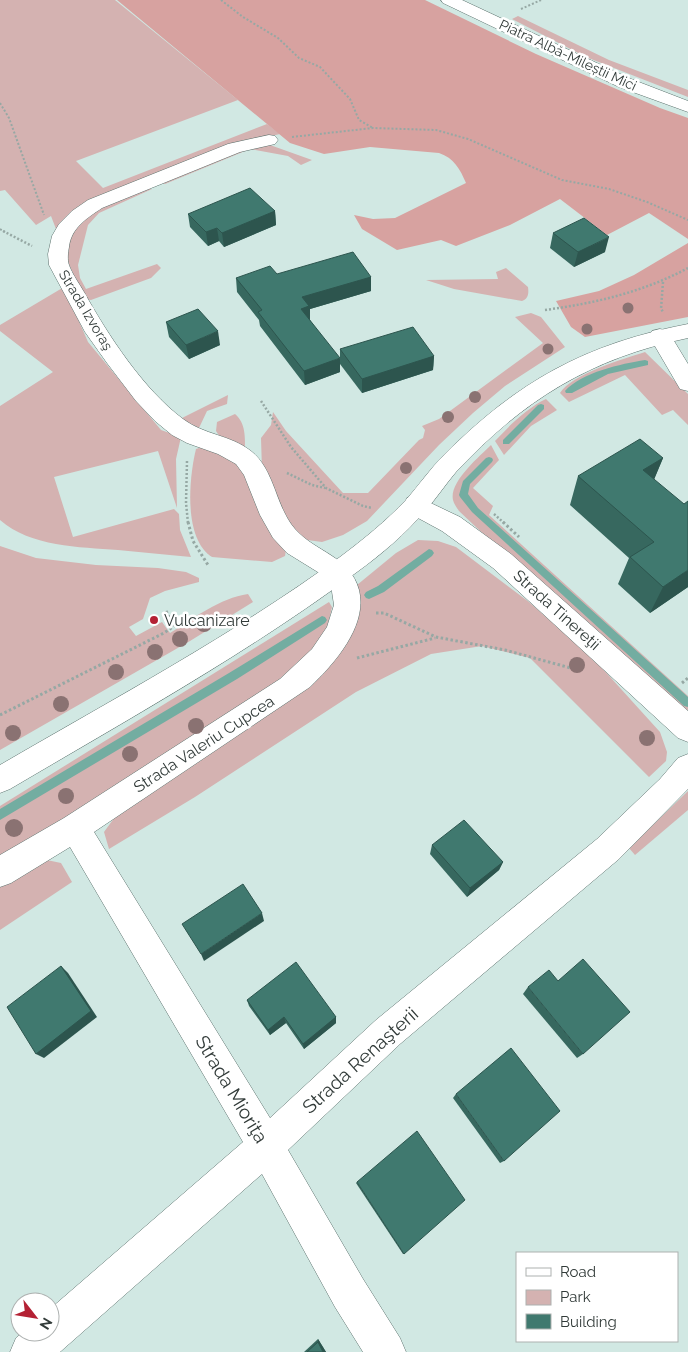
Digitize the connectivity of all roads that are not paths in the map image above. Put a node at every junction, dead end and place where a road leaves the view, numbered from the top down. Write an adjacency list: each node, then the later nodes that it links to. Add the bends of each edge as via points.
1 (449, 0): 2 (street, Piatra Albă-Mileștii Mici, via 616,79)
2 (688, 107)
3 (269, 140): 7 (street, Strada Izvoraş, via 234,148 95,204 68,224 57,253 59,265 102,341 158,410 174,426 242,457 254,468 272,516 282,531 307,553)
4 (677, 343): 5 (street); 6 (street, via 615,348 568,369 528,394 478,435)
5 (688, 383)
6 (411, 510): 7 (street, via 376,544); 8 (street, Strada Tinereţii, via 451,524 502,561)
7 (338, 572): 10 (street, via 213,655); 11 (street, Strada Valeriu Cupcea, via 346,591 346,610 326,653 309,672 290,688)
8 (688, 729)
9 (688, 768): 13 (street, Strada Renaşterii, via 608,849 388,1032)
10 (0, 780)
11 (75, 828): 12 (street, Strada Valeriu Cupcea); 13 (street, Strada Mioriţa)
12 (0, 872)
13 (266, 1146): 14 (street, Strada Renaşterii); 15 (street, Strada Mioriţa)
14 (30, 1352)
15 (386, 1352)

